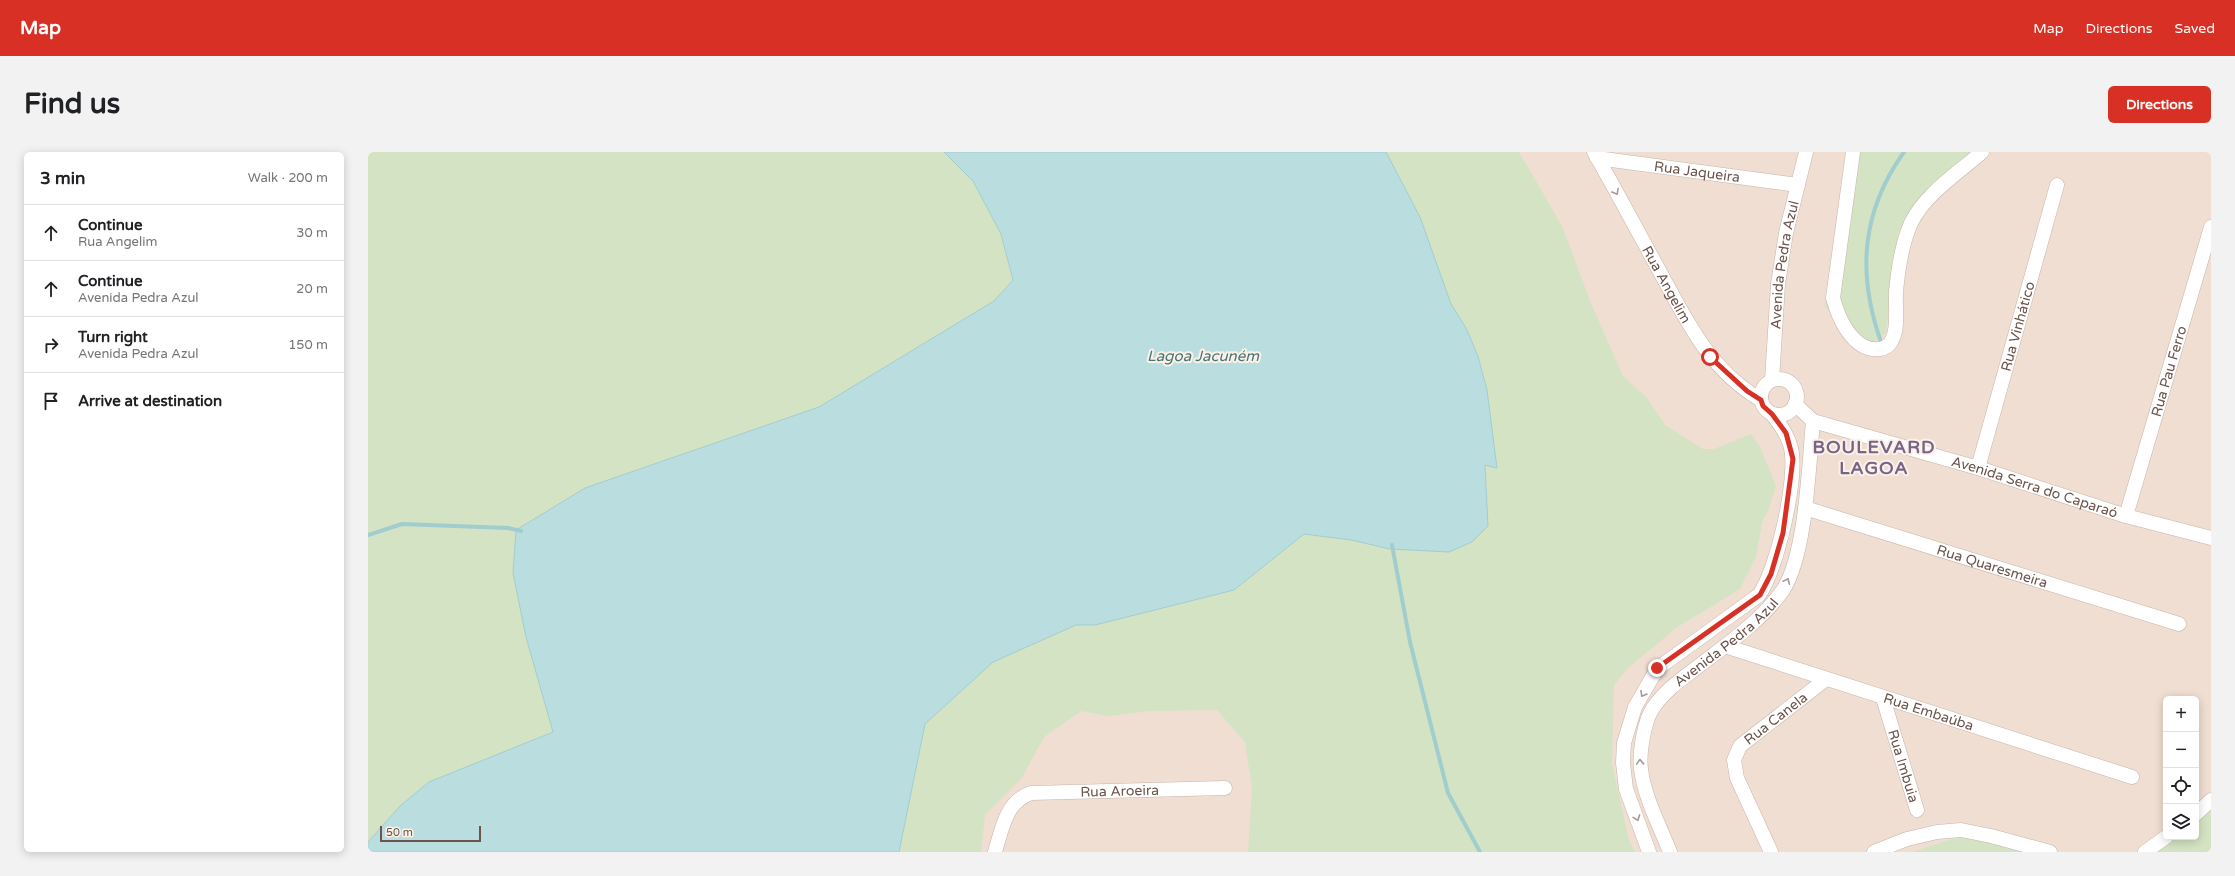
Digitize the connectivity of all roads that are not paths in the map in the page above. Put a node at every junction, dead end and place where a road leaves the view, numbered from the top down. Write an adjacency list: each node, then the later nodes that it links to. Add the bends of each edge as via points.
1 (1806, 152): 5 (street, Avenida Pedra Azul)
2 (1853, 152): 3 (street, via 1833,298 1839,318 1852,335 1869,349 1877,350 1889,344 1894,334 1896,290 1905,243 1912,222 1932,196)
3 (1982, 152)
4 (1595, 155): 5 (street, Rua Jaqueira); 9 (street, Rua Angelim, one-way to 9, via 1697,340 1722,369)
5 (1798, 186): 8 (street, Avenida Pedra Azul, via 1786,233 1778,284)
6 (2057, 186): 13 (street, Rua Vinhático)
7 (2211, 227): 15 (street, Rua Pau Ferro)
8 (1772, 380): 9 (street, Avenida Pedra Azul, via 1763,388); 10 (street, via 1780,379 1791,384 1796,392)
9 (1761, 400): 11 (street, Avenida Pedra Azul, via 1767,411)
10 (1795, 404): 11 (street, via 1784,414); 12 (street)
11 (1772, 414): 28 (street, Avenida Pedra Azul, one-way to 28, via 1786,433 1793,459 1783,533 1766,585 1760,595 1657,668 1635,707 1624,743 1626,789)
12 (1813, 421): 13 (street, Avenida Serra do Caparaó); 14 (street, Avenida Pedra Azul)
13 (1978, 468): 15 (street, Avenida Serra do Caparaó)
14 (1805, 508): 17 (street, Rua Quaresmeira); 18 (street, Avenida Pedra Azul, one-way to 14, via 1768,608 1783,589 1795,563)
15 (2126, 516): 16 (street, Avenida Serra do Caparaó)
16 (2211, 538)
17 (2179, 624)
18 (1725, 646): 19 (street, Rua Embaúba); 29 (street, Avenida Pedra Azul, one-way to 18, via 1646,793 1640,748 1652,708 1673,686)
19 (1826, 679): 20 (street, Rua Embaúba); 30 (street, Rua Canela, via 1740,746 1734,760 1737,778)
20 (1883, 698): 21 (street, Rua Embaúba); 24 (street, Rua Imbuia)
21 (2132, 777)
22 (1225, 788): 27 (street, Rua Aroeira, via 1031,793 1021,796 1005,818)
23 (2211, 800): 25 (street)
24 (1917, 810)
25 (2199, 811)
26 (2163, 839): 33 (street)
27 (995, 852)
28 (1649, 852)
29 (1670, 852)
30 (1771, 852)
31 (1874, 852): 32 (street, via 1907,839 1936,832 1961,830)
32 (2050, 852)
33 (2145, 852)

